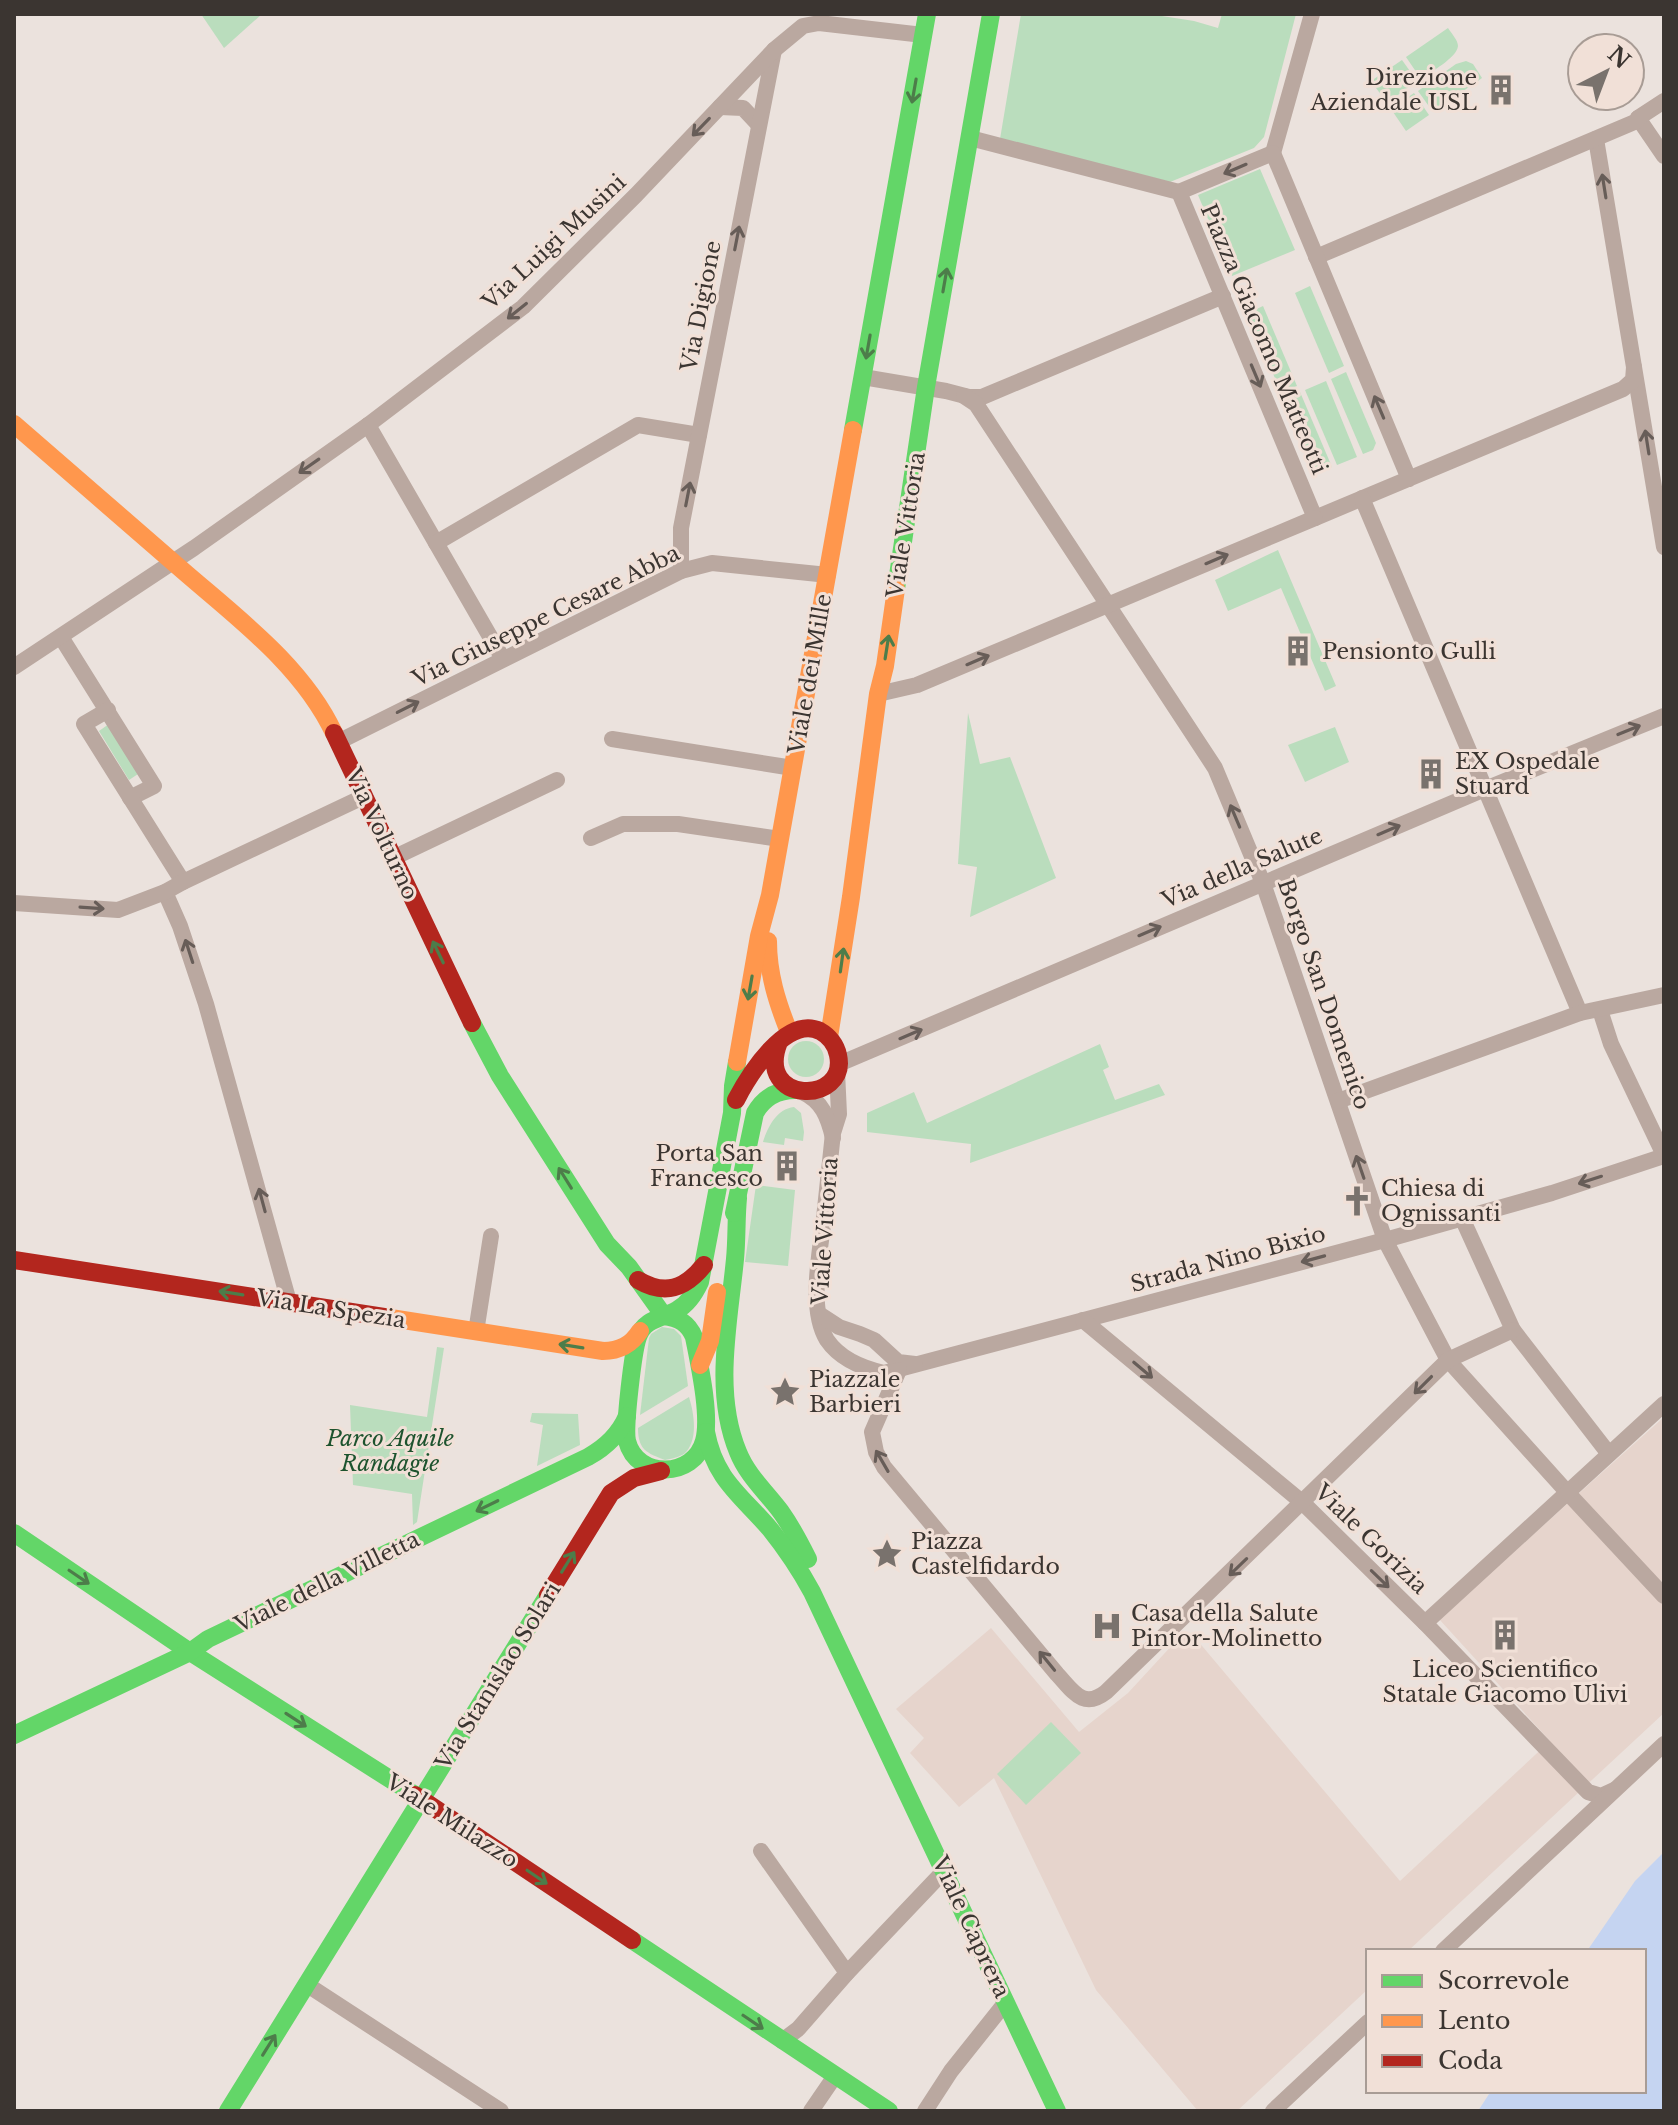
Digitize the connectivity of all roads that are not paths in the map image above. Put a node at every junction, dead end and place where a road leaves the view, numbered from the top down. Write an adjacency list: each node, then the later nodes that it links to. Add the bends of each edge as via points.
1 (927, 14): 4 (main road, Viale dei Mille)
2 (991, 14): 10 (main road, Viale Vittoria)
3 (1312, 14): 12 (street)
4 (923, 35): 5 (street, Via Luigi Musini, via 819,23 803,26); 18 (main road, Viale dei Mille, one-way to 18)
5 (774, 50): 7 (street, Via Luigi Musini); 9 (street, Via Digione)
6 (1664, 101): 8 (street)
7 (720, 107): 9 (street, via 743,108); 22 (street, Via Luigi Musini, one-way to 22, via 523,307)
8 (1638, 118): 11 (street); 13 (street)
9 (758, 124): 23 (street, Via Digione, one-way to 9)
10 (970, 138): 14 (street); 19 (main road, Viale Vittoria, one-way to 10)
11 (1596, 139): 15 (street); 17 (street, one-way to 11)
12 (1273, 153): 14 (street, Piazza Giacomo Matteotti, one-way to 14); 15 (street)
13 (1664, 156)
14 (1179, 192): 16 (street, Piazza Giacomo Matteotti)
15 (1316, 257): 24 (street, one-way to 15)
16 (1223, 296): 20 (street, via 987,396); 26 (street, Piazza Giacomo Matteotti, one-way to 26)
17 (1634, 367): 24 (street, via 1633,380 1623,389); 28 (street, one-way to 17)
18 (863, 377): 19 (street); 31 (main road, Viale dei Mille)
19 (926, 387): 20 (street); 36 (main road, Viale Vittoria, one-way to 19)
20 (964, 396): 32 (street, Borgo San Domenico, via 976,404)
21 (14, 424): 29 (main road, Via Volturno)
22 (368, 425): 27 (street); 29 (street, Via Luigi Musini, one-way to 29)
23 (699, 435): 27 (street, via 638,425); 30 (street, Via Digione, one-way to 23, via 681,528)
24 (1409, 479): 25 (street)
25 (1362, 498): 26 (street); 43 (street)
26 (1315, 518): 32 (street, one-way to 26)
27 (436, 543): 34 (street)
28 (1664, 547)
29 (174, 562): 33 (street, Via Luigi Musini); 40 (main road, Via Volturno, via 291,668 325,714)
30 (681, 571): 31 (street, Via Giuseppe Cesare Abba, via 712,563); 34 (street, Via Giuseppe Cesare Abba)
31 (828, 575): 41 (main road, Viale dei Mille)
32 (1107, 606): 36 (street, one-way to 32, via 917,685); 50 (street, Borgo San Domenico, one-way to 32, via 1215,768)
33 (61, 637): 35 (street, Via Luigi Musini); 37 (street)
34 (503, 659): 40 (street, Via Giuseppe Cesare Abba, one-way to 34)
35 (14, 667)
36 (878, 694): 58 (main road, Viale Vittoria, one-way to 36)
37 (108, 710): 45 (street, via 84,724); 45 (street, via 154,786)
38 (1664, 716): 43 (street, Via della Salute, one-way to 38)
39 (612, 739): 41 (street)
40 (338, 742): 44 (main road, Via Volturno)
41 (793, 768): 47 (main road, Viale dei Mille)
42 (557, 780): 48 (street)
43 (1485, 789): 50 (street, Via della Salute, one-way to 43); 56 (street)
44 (363, 797): 48 (main road, Via Volturno); 49 (street)
45 (130, 798): 49 (street)
46 (591, 838): 47 (street, via 623,824 678,824)
47 (780, 839): 52 (main road, Viale dei Mille)
48 (393, 858): 71 (main road, Via Volturno, one-way to 48, via 607,1244 500,1076)
49 (183, 882): 51 (street)
50 (1263, 883): 59 (street, Via della Salute, one-way to 50); 61 (street, Borgo San Domenico)
51 (165, 892): 53 (street, one-way to 51, via 118,910); 72 (street, one-way to 51, via 206,1004)
52 (770, 895): 57 (main road, via 767,966); 62 (main road, Viale dei Mille, one-way to 62, via 756,951)
53 (14, 903)
54 (1664, 995): 55 (street)
55 (1600, 1010): 56 (street); 64 (street)
56 (1580, 1013): 61 (street)
57 (784, 1037): 58 (main road, via 809,1027); 60 (main road, via 774,1056 776,1070 783,1082); 62 (main road, via 747,1078)
58 (829, 1037): 59 (main road, via 837,1049)
59 (838, 1067): 60 (main road, via 823,1087); 63 (street, Viale Vittoria, via 839,1114)
60 (799, 1091): 63 (street, Viale Vittoria, via 824,1110); 65 (main road, via 778,1092 757,1108)
61 (1338, 1101): 68 (street, Borgo San Domenico, one-way to 61)
62 (732, 1113): 70 (main road, Viale dei Mille)
63 (833, 1139): 73 (street, Viale Vittoria, via 818,1276)
64 (1664, 1155): 66 (street, Strada Nino Bixio, one-way to 66)
65 (738, 1198): 83 (main road); 96 (main road, Viale Caprera, via 725,1401 736,1449 807,1556 869,1689)
66 (1462, 1218): 68 (street, Strada Nino Bixio); 76 (street)
67 (491, 1236): 78 (street)
68 (1385, 1240): 75 (street, Strada Nino Bixio, one-way to 75); 80 (street, Borgo San Domenico)
69 (14, 1260): 72 (main road, Via La Spezia, one-way to 69)
70 (705, 1262): 71 (main road, via 692,1277 668,1290 654,1290); 74 (main road, Viale dei Mille, via 691,1298)
71 (638, 1280): 74 (main road, Via Volturno)
72 (289, 1302): 78 (main road, Via La Spezia)
73 (819, 1314): 79 (street, Viale Vittoria, via 826,1339); 81 (street, via 874,1340 898,1362)
74 (664, 1316): 77 (main road, via 650,1320); 83 (main road, via 683,1321 693,1332)
75 (1083, 1320): 81 (street, Strada Nino Bixio); 90 (street, Viale Gorizia, one-way to 90)
76 (1513, 1330): 80 (street); 87 (street)
77 (640, 1331): 78 (main road, Via La Spezia, one-way to 78, via 625,1347 608,1351); 85 (main road)
78 (476, 1332)
79 (849, 1360): 82 (street, Strada Nino Bixio, via 884,1373)
80 (1448, 1360): 89 (street, Borgo San Domenico); 90 (street, one-way to 90)
81 (920, 1364): 82 (street, Strada Nino Bixio)
82 (899, 1370): 90 (street, one-way to 82, via 1106,1692 1091,1701 1084,1699 884,1467 872,1432)
83 (700, 1375): 86 (main road)
84 (1664, 1404): 87 (street)
85 (627, 1414): 88 (main road, via 630,1450 643,1464); 94 (main road, Viale della Villetta, one-way to 94, via 617,1435 593,1455)
86 (706, 1427): 88 (main road, via 696,1457 680,1468); 96 (main road, Viale Caprera, via 713,1460 728,1485 801,1572)
87 (1609, 1454): 89 (street)
88 (661, 1471): 99 (main road, Via Stanislao Solari, one-way to 88, via 611,1493 630,1479)
89 (1567, 1492): 92 (street, Borgo San Domenico); 93 (street)
90 (1303, 1503): 93 (street, Viale Gorizia, one-way to 93)
91 (14, 1533): 94 (main road, Viale Milazzo, one-way to 94)
92 (1664, 1596)
93 (1425, 1623): 98 (street, Viale Gorizia, via 1588,1792 1605,1796)
94 (190, 1652): 95 (main road, Viale della Villetta); 99 (main road, Viale Milazzo, one-way to 99)
95 (14, 1735)
96 (884, 1742): 101 (main road, Viale Caprera)
97 (1664, 1744): 98 (street)
98 (1614, 1790): 102 (street)
99 (421, 1799): 104 (main road, Via Stanislao Solari); 107 (main road, Viale Milazzo, one-way to 107)
100 (761, 1851): 103 (street)
101 (944, 1871): 103 (street); 105 (main road, Viale Caprera)
102 (1445, 1949)
103 (847, 1973): 107 (street)
104 (306, 1984): 109 (main road, Via Stanislao Solari, one-way to 104); 110 (street)
105 (1006, 2002): 113 (street); 114 (main road, Viale Caprera)
106 (1366, 2024): 115 (street)
107 (782, 2041): 108 (main road, Viale Milazzo)
108 (835, 2076): 111 (street); 112 (main road, Viale Milazzo)
109 (228, 2111)
110 (501, 2111)
111 (811, 2111)
112 (889, 2111)
113 (925, 2111)
114 (1057, 2111)
115 (1273, 2111)

